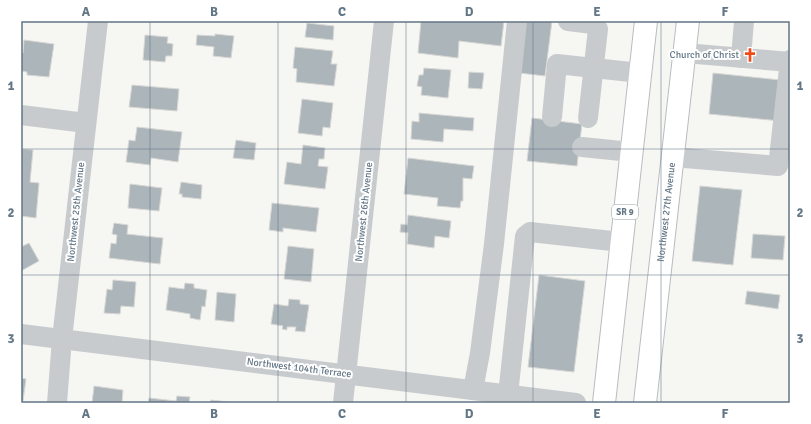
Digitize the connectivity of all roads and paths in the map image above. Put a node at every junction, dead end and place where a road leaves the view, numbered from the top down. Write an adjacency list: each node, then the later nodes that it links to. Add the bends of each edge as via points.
1 (98, 21): 16 (street, Northwest 25th Avenue)
2 (384, 21): 23 (street, Northwest 26th Avenue)
3 (517, 21): 24 (street, via 494,244)
4 (568, 21): 11 (street, via 593,24 598,29)
5 (646, 21): 12 (main road, SR 9)
6 (688, 21): 8 (main road, Northwest 27th Avenue)
7 (744, 21): 9 (street)
8 (685, 53): 9 (street); 19 (main road, Northwest 27th Avenue)
9 (741, 58): 10 (street)
10 (790, 61): 19 (street, via 778,166)
11 (594, 68): 12 (street); 14 (street, via 557,64); 15 (street)
12 (640, 73): 18 (main road, SR 9)
13 (21, 115): 16 (street)
14 (552, 117)
15 (588, 118)
16 (86, 123): 22 (street, Northwest 25th Avenue)
17 (582, 147): 18 (street)
18 (631, 152): 20 (main road, SR 9)
19 (673, 157): 30 (main road, Northwest 27th Avenue)
20 (621, 242): 25 (street, via 530,232 525,236); 29 (main road, SR 9)
21 (21, 334): 22 (street, Northwest 104th Terrace)
22 (62, 339): 23 (street, Northwest 104th Terrace); 26 (street, Northwest 25th Avenue)
23 (346, 374): 24 (street, Northwest 104th Terrace); 27 (street, Northwest 26th Avenue)
24 (473, 390): 25 (street, Northwest 104th Terrace)
25 (508, 395): 28 (street, Northwest 104th Terrace)
26 (57, 403)
27 (343, 403)
28 (576, 403)
29 (604, 403)
30 (645, 403)

